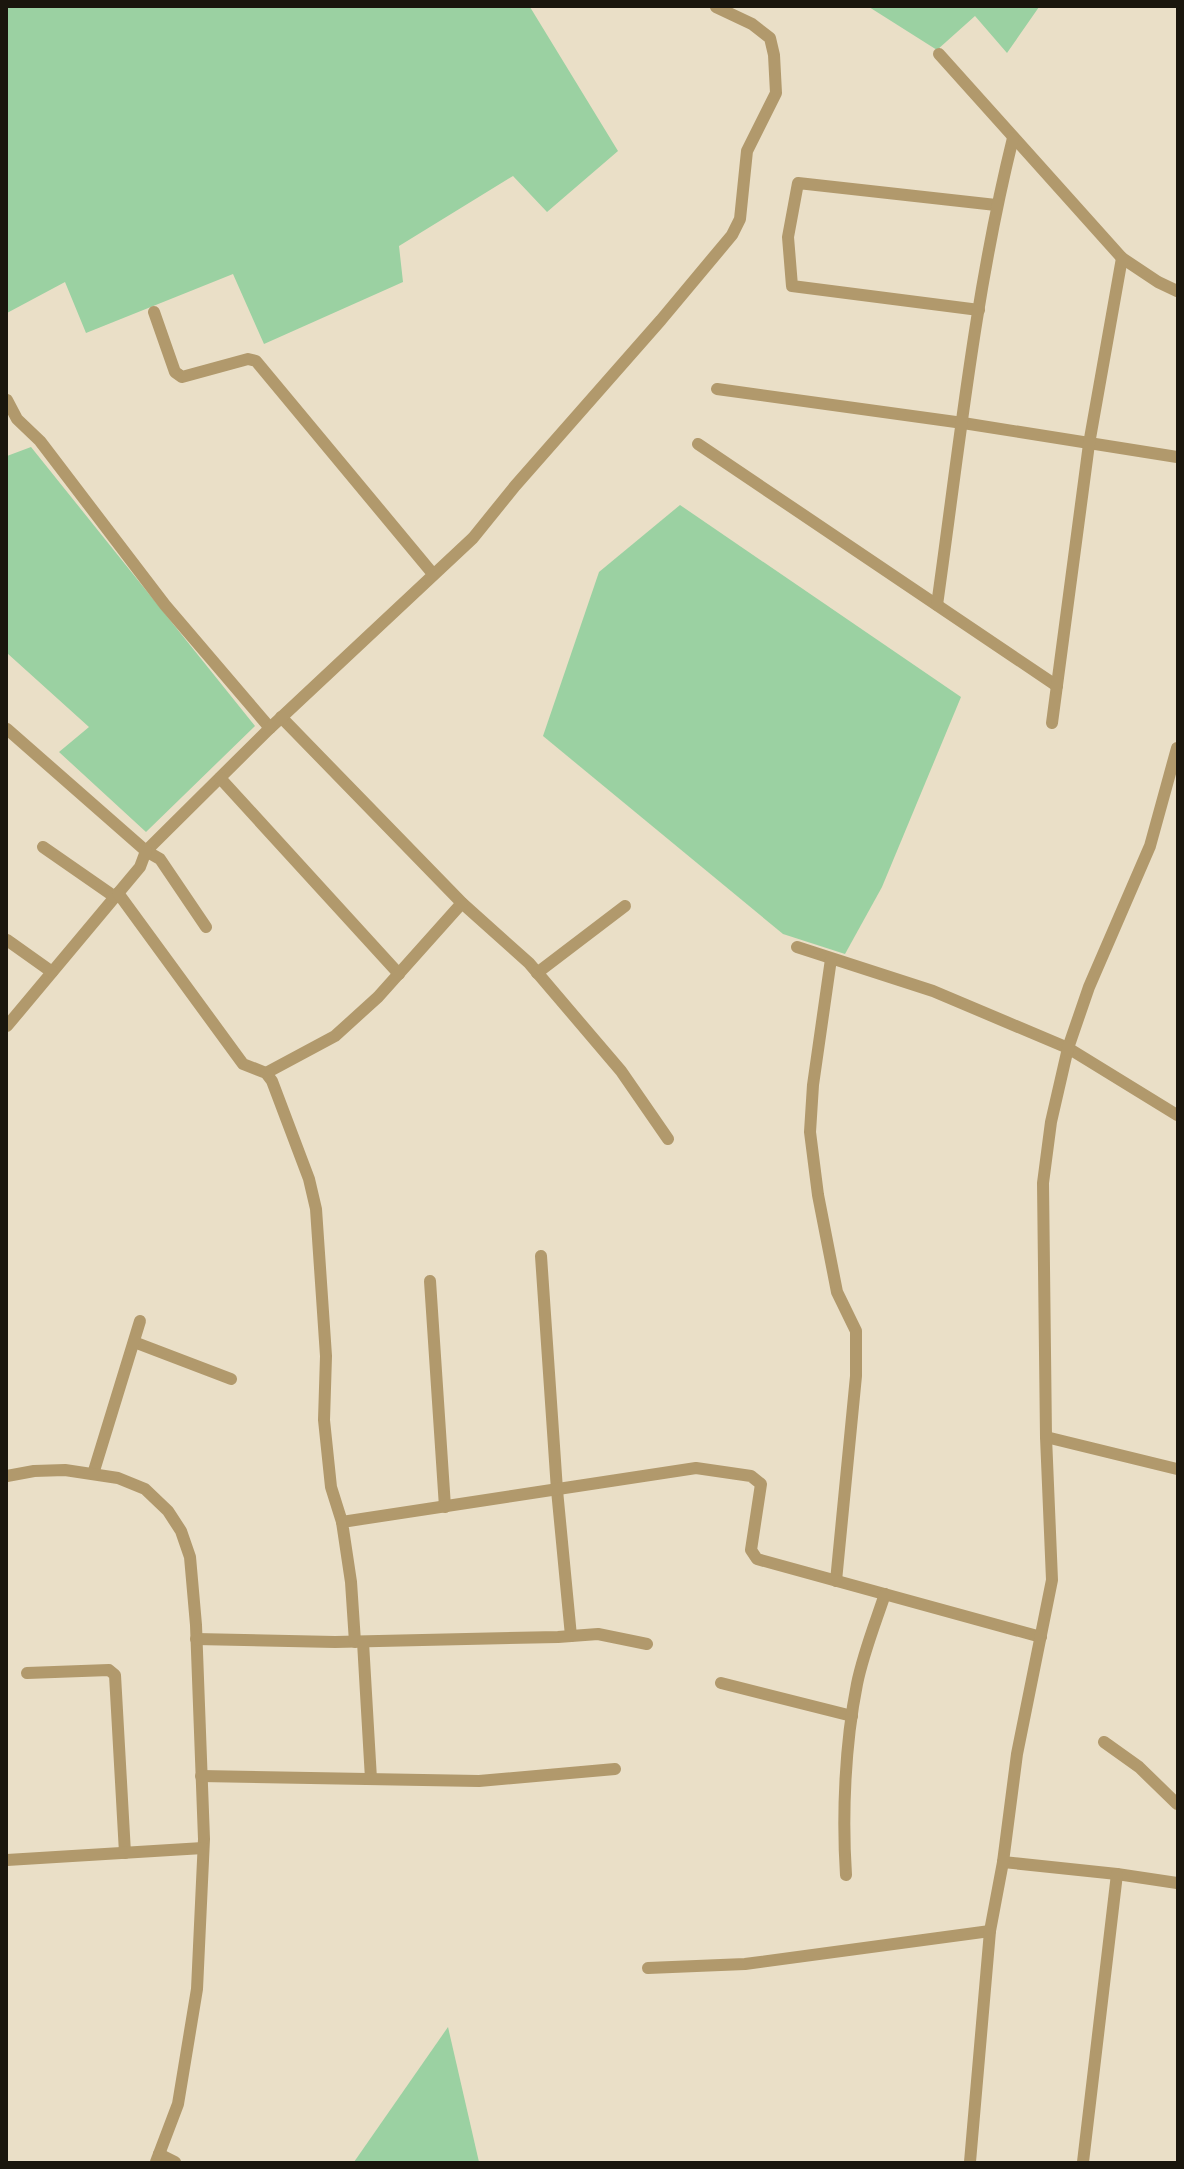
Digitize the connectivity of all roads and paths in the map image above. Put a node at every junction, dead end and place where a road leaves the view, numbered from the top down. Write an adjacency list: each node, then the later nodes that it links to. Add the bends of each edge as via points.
1 (716, 7): 15 (street, via 752,24 770,38 774,55 776,93 747,151 740,219 734,230 666,314 515,486 473,538)
2 (939, 54): 3 (street)
3 (1012, 138): 4 (street); 5 (street)
4 (996, 205): 7 (street); 7 (street, via 798,183 788,237 792,286)
5 (1122, 258): 6 (street, via 1158,282); 13 (street)
6 (1177, 291)
7 (979, 310): 11 (street)
8 (154, 312): 15 (street, via 175,372 182,378 248,359 256,361)
9 (717, 389): 11 (street)
10 (7, 400): 20 (street, via 17,419 40,441 165,605)
11 (963, 423): 13 (street); 16 (street)
12 (698, 444): 16 (street)
13 (1089, 444): 14 (street); 17 (street)
14 (1177, 457)
15 (434, 574): 18 (street)
16 (937, 605): 17 (street)
17 (1057, 686): 19 (street)
18 (281, 717): 20 (street); 28 (street)
19 (1052, 723)
20 (270, 728): 24 (street)
21 (7, 729): 26 (street)
22 (1177, 748): 23 (street)
23 (1174, 775): 38 (street, via 1150,846 1089,987)
24 (220, 778): 26 (street); 36 (street)
25 (43, 847): 27 (street)
26 (146, 851): 27 (street, via 140,867); 30 (street, via 160,859)
27 (116, 895): 34 (street); 39 (street, via 243,1064)
28 (462, 903): 35 (street); 36 (street)
29 (625, 906): 35 (street)
30 (206, 927)
31 (7, 940): 34 (street)
32 (796, 947): 33 (street)
33 (832, 958): 38 (street, via 933,992); 54 (street, via 813,1084 810,1132 818,1195 837,1292 856,1331 856,1376)
34 (52, 972): 37 (street)
35 (536, 972): 41 (street, via 621,1071)
36 (399, 974): 39 (street, via 335,1036)
37 (7, 1026)
38 (1068, 1048): 40 (street); 47 (street, via 1050,1122 1043,1183)
39 (266, 1072): 53 (street, via 272,1081 309,1179 316,1209 326,1356 324,1420 331,1487)
40 (1177, 1115)
41 (668, 1139)
42 (541, 1256): 51 (street)
43 (430, 1281): 52 (street)
44 (140, 1321): 45 (street)
45 (134, 1342): 46 (street); 49 (street)
46 (231, 1379)
47 (1046, 1437): 48 (street); 57 (street, via 1052,1580)
48 (1177, 1469)
49 (93, 1474): 50 (street, via 65,1470 34,1471); 58 (street, via 118,1478 145,1489 168,1511 177,1524 190,1557)
50 (7, 1476)
51 (557, 1490): 52 (street); 54 (street, via 696,1468 751,1476 761,1484 751,1550 757,1560); 56 (street)
52 (444, 1507): 53 (street)
53 (342, 1522): 59 (street)
54 (836, 1581): 55 (street)
55 (884, 1594): 57 (street); 63 (street, via 857,1683)
56 (571, 1636): 59 (street); 60 (street, via 598,1634)
57 (1041, 1637): 72 (street, via 1017,1754)
58 (196, 1638): 59 (street); 66 (street)
59 (359, 1642): 67 (street)
60 (647, 1644)
61 (27, 1673): 70 (street, via 109,1670 115,1675)
62 (721, 1683): 63 (street)
63 (852, 1716): 74 (street, via 843,1836)
64 (1104, 1742): 68 (street, via 1139,1767)
65 (615, 1769): 67 (street, via 479,1781)
66 (201, 1776): 67 (street); 69 (street)
67 (371, 1779)
68 (1177, 1804)
69 (203, 1848): 70 (street); 78 (street, via 197,1989 178,2104)
70 (125, 1853): 71 (street)
71 (7, 1860)
72 (1003, 1862): 73 (street); 76 (street)
73 (1117, 1874): 75 (street); 81 (street)
74 (846, 1875)
75 (1177, 1883)
76 (990, 1931): 77 (street, via 745,1964); 80 (street)
77 (648, 1968)
78 (157, 2158): 79 (street)
79 (175, 2162)
80 (970, 2162)
81 (1083, 2162)

